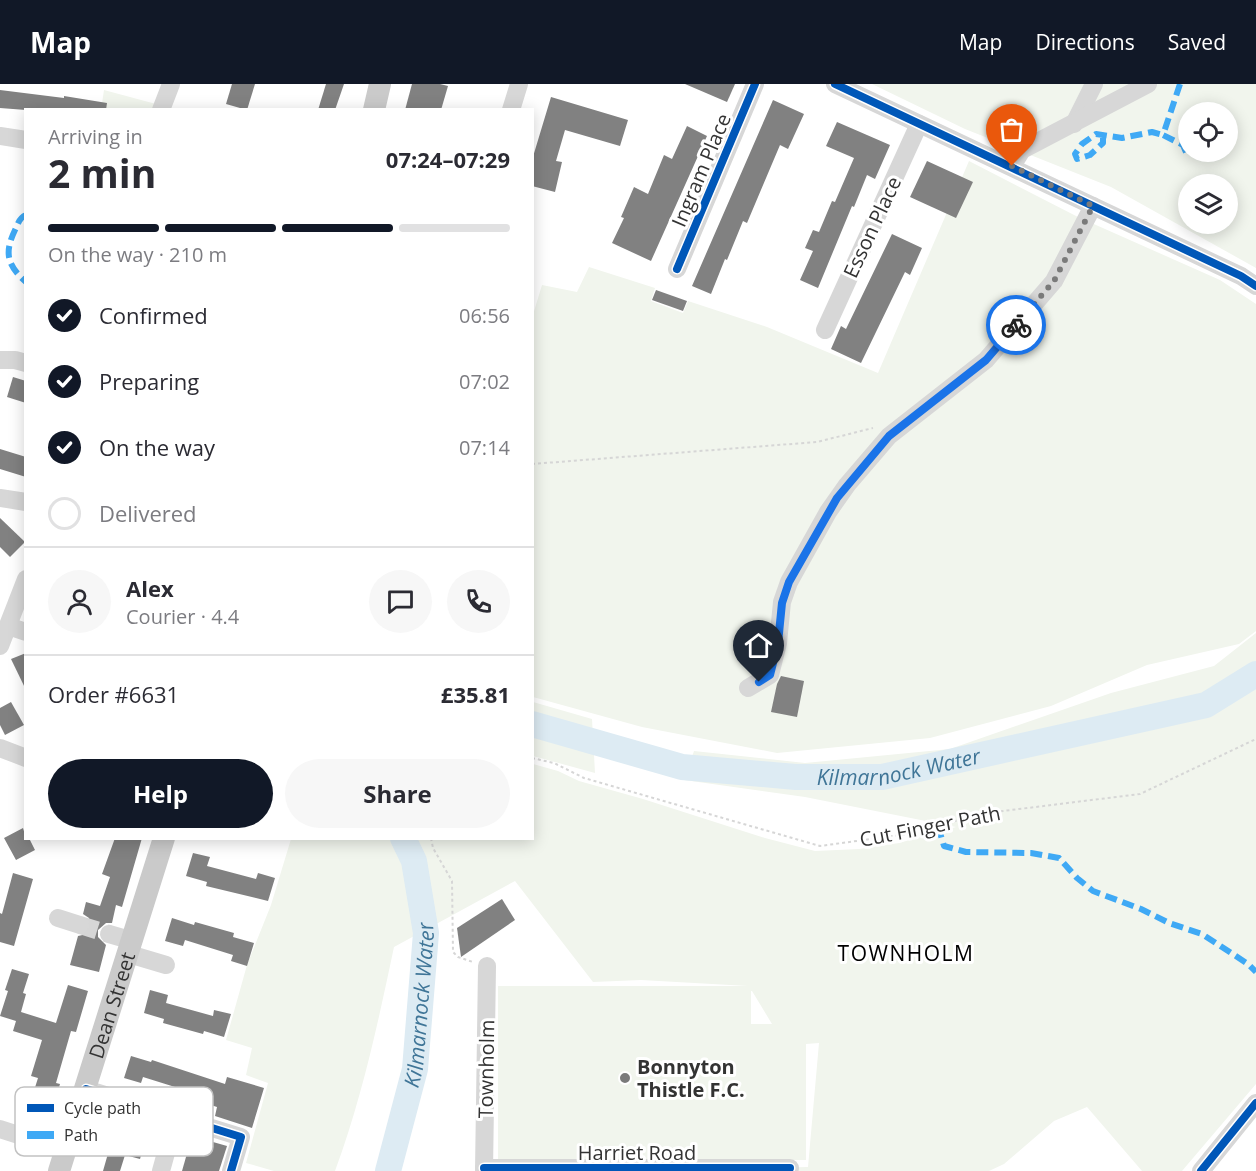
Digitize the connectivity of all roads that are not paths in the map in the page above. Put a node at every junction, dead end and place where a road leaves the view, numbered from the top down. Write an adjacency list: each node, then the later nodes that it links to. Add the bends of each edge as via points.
1 (171, 84): 8 (street)
2 (380, 84): 9 (main road)
3 (519, 84): 10 (street)
4 (755, 84): 17 (street, Ingram Place)
5 (836, 84): 11 (street)
6 (1094, 84): 12 (street)
7 (1148, 84): 12 (street)
8 (162, 108)
9 (374, 108)
10 (512, 108)
11 (920, 124): 15 (street); 19 (street, Esson Place)
12 (1074, 124): 15 (street, via 1022,150)
13 (0, 136): 14 (street)
14 (24, 140)
15 (1012, 166): 16 (street)
16 (1093, 206): 18 (street); 28 (street, via 1054,281 986,360 889,436 847,485 789,582 770,675)
17 (677, 269)
18 (1256, 286)
19 (825, 330)
20 (0, 360): 21 (street)
21 (24, 362)
22 (0, 498): 23 (street)
23 (24, 502)
24 (24, 584): 25 (street)
25 (8, 626): 26 (street); 27 (street)
26 (24, 631)
27 (0, 646)
28 (748, 688)
29 (0, 748): 30 (street)
30 (24, 757)
31 (163, 840): 35 (main road, Dean Street)
32 (58, 918): 33 (street)
33 (80, 925)
34 (109, 934): 35 (street)
35 (131, 948): 36 (street); 38 (main road, Dean Street)
36 (166, 965)
37 (487, 966): 45 (street, Townholm)
38 (87, 1087)
39 (1256, 1102): 48 (street)
40 (213, 1128): 47 (street, via 241,1137)
41 (0, 1130): 42 (street)
42 (15, 1138)
43 (165, 1156): 46 (street)
44 (790, 1168): 45 (street, Harriet Road)
45 (484, 1170)
46 (161, 1171)
47 (231, 1171)
48 (1201, 1171)

